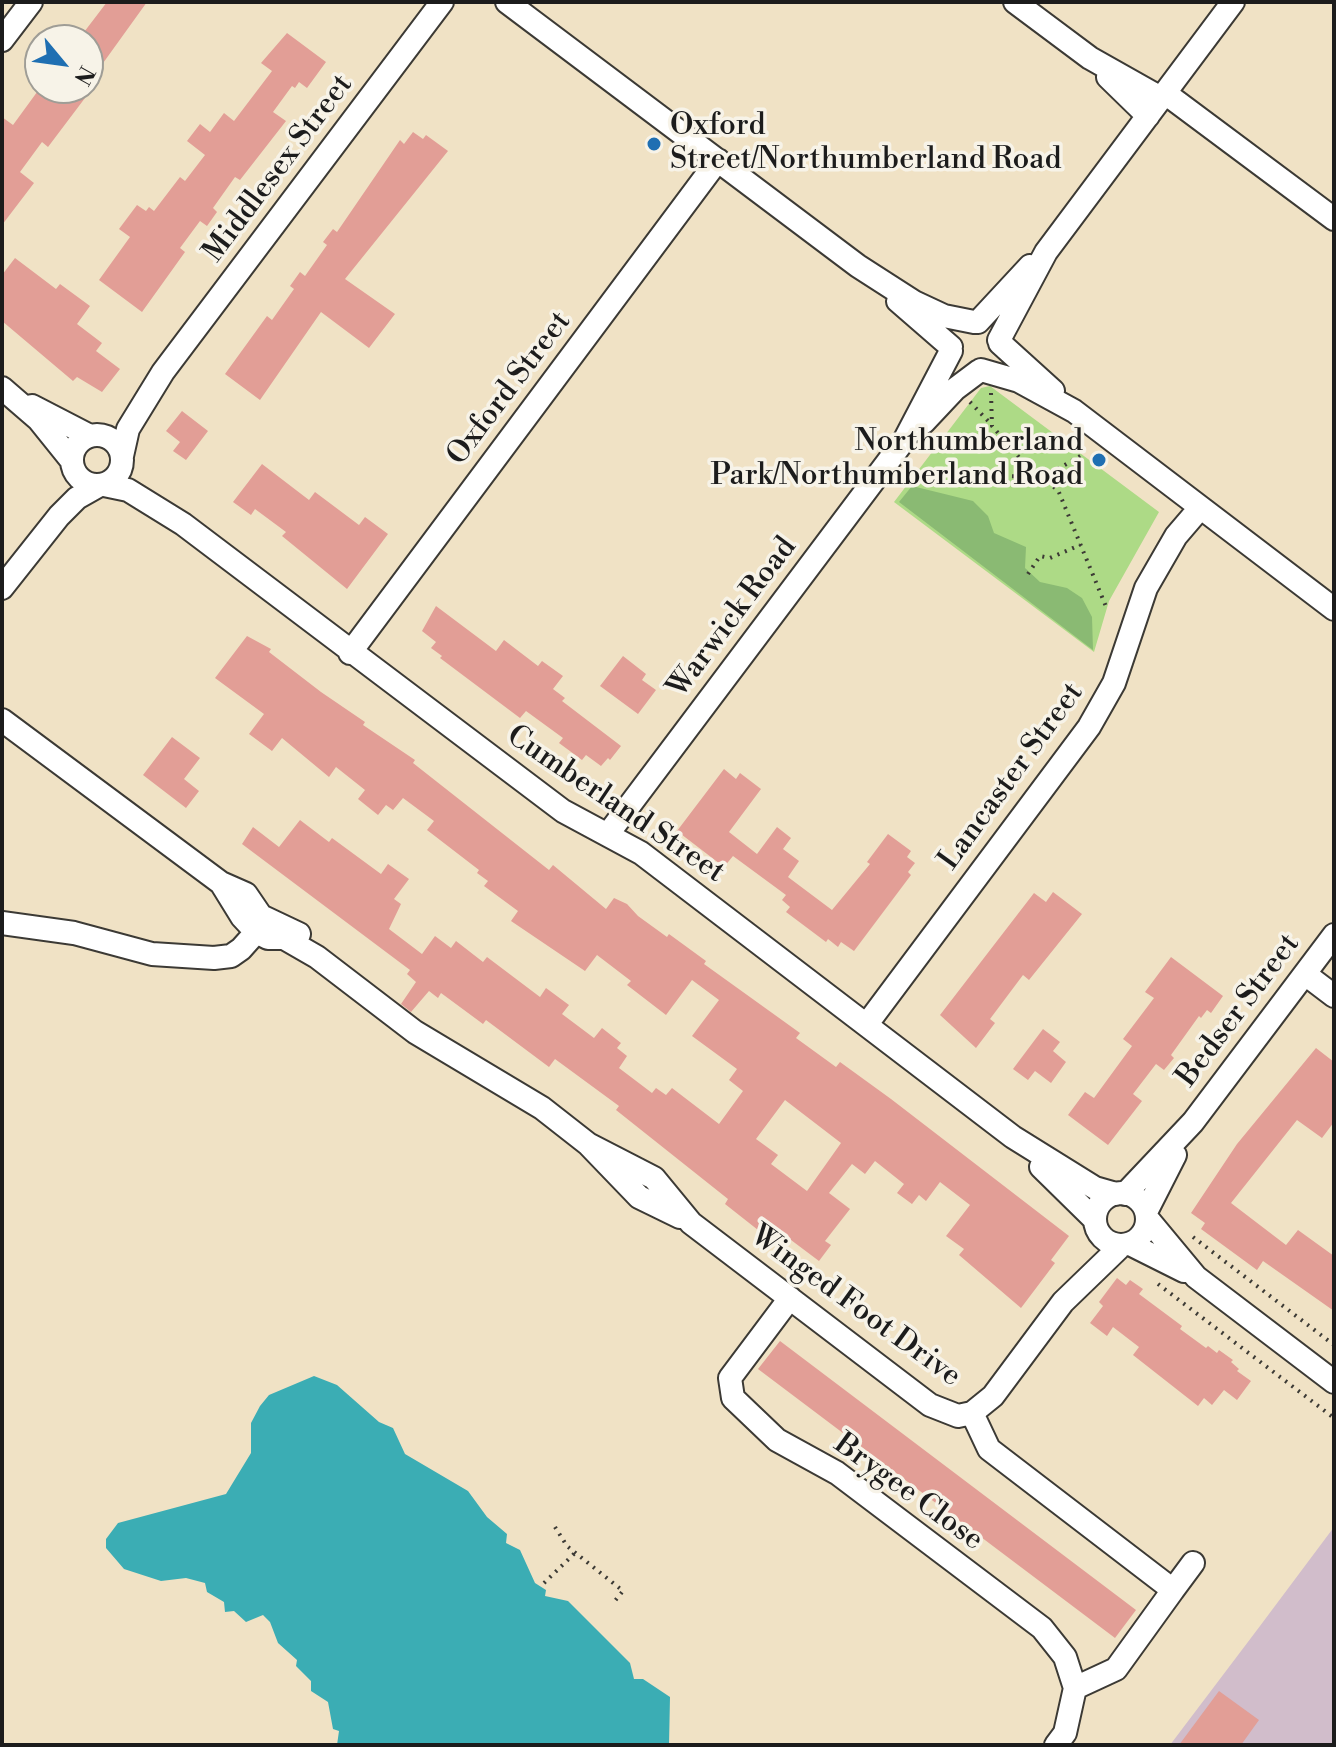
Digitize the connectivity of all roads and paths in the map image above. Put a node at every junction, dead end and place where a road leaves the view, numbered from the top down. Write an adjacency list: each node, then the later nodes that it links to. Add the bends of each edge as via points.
1 (31, 2): 6 (street)
2 (442, 2): 15 (street, Middlesex Street)
3 (507, 2): 8 (street)
4 (1015, 2): 7 (street)
5 (1233, 2): 7 (street)
6 (2, 40)
7 (1158, 102): 9 (street); 10 (street)
8 (718, 160): 11 (street); 37 (street, Oxford Street)
9 (1334, 219)
10 (1046, 252): 12 (street); 13 (street)
11 (858, 266): 12 (street, via 914,302 944,316); 14 (street)
12 (976, 322): 13 (street, via 991,328); 14 (street, via 960,327)
13 (999, 342): 16 (street, via 994,363); 19 (street)
14 (951, 349): 16 (street, via 964,368); 22 (street, Warwick Road)
15 (163, 372): 21 (street, Middlesex Street); 24 (street, Middlesex Street, via 128,429)
16 (983, 376): 19 (street, via 1019,381); 20 (path); 22 (street, Warwick Road, via 955,389)
17 (8, 392): 21 (street); 25 (street, via 53,436)
18 (970, 402): 20 (path)
19 (1074, 411): 29 (street)
20 (992, 426): 27 (path, via 1031,471)
21 (94, 435): 24 (street, via 117,443); 25 (street, via 76,445)
22 (905, 439): 39 (street, Warwick Road)
23 (1082, 455): 27 (path)
24 (123, 458): 28 (street, via 117,476); 30 (street, Cumberland Street)
25 (72, 465): 28 (street, via 84,482); 31 (street)
26 (916, 474): 27 (path)
27 (1044, 477): 32 (path, via 1058,490)
28 (102, 485): 30 (street, Cumberland Street, via 128,490); 31 (street, via 77,498)
29 (1200, 508): 36 (street); 45 (street, Lancaster Street, via 1176,536 1146,588 1114,683 1089,727)
30 (183, 524): 37 (street, Cumberland Street)
31 (36, 542): 34 (street)
32 (1080, 545): 33 (path, via 1050,558 1040,556); 35 (path)
33 (1028, 574)
34 (3, 585)
35 (1107, 609)
36 (1334, 609)
37 (350, 653): 39 (street, Cumberland Street, via 563,811)
38 (4, 721): 41 (street, via 221,883)
39 (608, 834): 45 (street, Cumberland Street, via 641,853)
40 (2, 923): 41 (street, via 193,958 231,956)
41 (261, 926): 53 (street, Winged Foot Drive, via 268,938 284,938 317,957 415,1032 529,1100 588,1144 639,1197 691,1223)
42 (1334, 935): 43 (street, Bedser Street)
43 (1305, 974): 44 (street); 46 (street, Bedser Street)
44 (1334, 996)
45 (867, 1024): 47 (street, Cumberland Street)
46 (1193, 1122): 48 (street, Bedser Street); 49 (street, Bedser Street)
47 (1013, 1137): 48 (street, Cumberland Street, via 1095,1188); 50 (street, Cumberland Street)
48 (1121, 1194): 49 (street, via 1138,1200); 50 (street, via 1101,1203)
49 (1146, 1215): 51 (street, via 1143,1233); 52 (street)
50 (1097, 1225): 51 (street, via 1108,1241); 54 (street, via 1086,1263)
51 (1126, 1244): 52 (street); 54 (street, via 1103,1259)
52 (1196, 1277): 55 (street)
53 (790, 1298): 56 (street, Winged Foot Drive, via 930,1405 958,1416); 63 (street, Brygee Close, via 730,1378 733,1398 777,1440 837,1473 1042,1628 1065,1657)
54 (1063, 1302): 56 (street, via 993,1396)
55 (1334, 1382)
56 (972, 1413): 61 (street, Winged Foot Drive, via 989,1449)
57 (555, 1527): 58 (path)
58 (577, 1551): 60 (path); 62 (path, via 623,1591)
59 (1193, 1563): 61 (street)
60 (544, 1583)
61 (1173, 1590): 63 (street, via 1116,1669)
62 (614, 1602)
63 (1075, 1688): 64 (street, via 1065,1733)
64 (1056, 1745)

